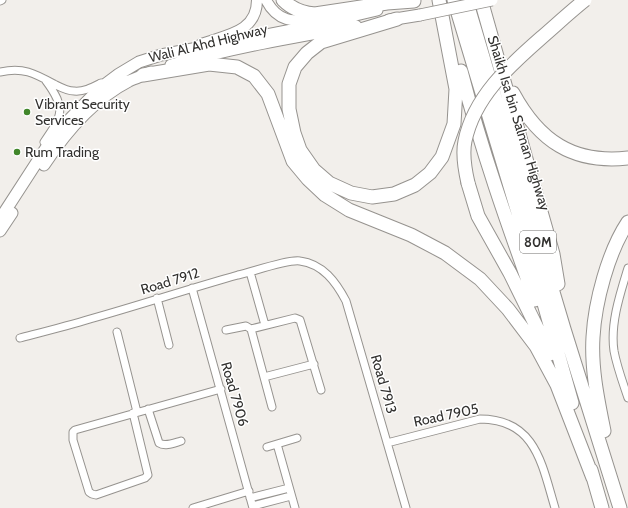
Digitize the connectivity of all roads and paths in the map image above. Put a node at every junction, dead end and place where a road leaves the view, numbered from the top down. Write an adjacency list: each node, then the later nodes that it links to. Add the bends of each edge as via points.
1 (257, 0): 13 (street, via 254,16 242,29)
2 (266, 0): 12 (street, via 278,15 290,20)
3 (283, 0): 10 (highway, via 288,6 314,14)
4 (441, 0): 11 (highway, via 456,89 454,124 442,157 430,173 415,185 394,194 372,197 351,193 329,183 314,170 300,150 289,109 289,84 295,67 321,42); 38 (highway, via 476,128 502,210)
5 (454, 0): 38 (highway, Shaikh Isa bin Salman Highway / 80M)
6 (466, 0): 31 (highway, Shaikh Isa bin Salman Highway / 80M)
7 (481, 0): 14 (highway)
8 (492, 0): 11 (main road, Wali Al Ahd Highway, bridge)
9 (585, 0): 42 (highway, bridge, via 508,67 487,93 464,142 464,163 478,216 531,316)
10 (418, 1): 12 (main road, Wali Al Ahd Highway)
11 (397, 19): 17 (main road, Wali Al Ahd Highway, via 266,43 192,60)
12 (332, 21): 13 (main road, Wali Al Ahd Highway)
13 (190, 48): 16 (main road, Wali Al Ahd Highway, via 139,62)
14 (499, 63): 19 (highway, via 520,107 546,137 587,157 611,160); 31 (highway, via 553,254)
15 (0, 72): 18 (street, via 21,70)
16 (119, 74): 18 (street, via 92,88 73,92); 20 (main road, Wali Al Ahd Highway, via 99,89 61,128)
17 (144, 75): 23 (main road, Wali Al Ahd Highway, via 104,98 82,117 42,167); 51 (highway, via 209,64 237,66 254,76 268,94 293,161 325,195 349,210 411,235 445,253 480,279 508,309 536,346 557,385)
18 (43, 78): 20 (street, via 55,93 60,114 40,148)
19 (628, 158)
20 (36, 164): 21 (main road, Wali Al Ahd Highway)
21 (0, 218)
22 (628, 222): 52 (highway, via 609,260 598,299 593,338 597,394)
23 (0, 231)
24 (628, 268): 41 (street, via 617,308 613,338 616,359)
25 (250, 272): 26 (street, Road 7912, via 299,260 315,265); 27 (street, Road 7912); 29 (street)
26 (327, 273): 48 (street, Road 7913, via 346,300)
27 (192, 288): 28 (street, Road 7912); 39 (street, Road 7906)
28 (157, 298): 34 (street, Road 7912); 35 (street)
29 (265, 326): 30 (street); 36 (street, via 295,318 300,320)
30 (251, 329): 32 (street, via 246,326); 37 (street)
31 (564, 329): 52 (highway, Shaikh Isa bin Salman Highway / 80M)
32 (226, 330)
33 (117, 332): 45 (street)
34 (20, 338)
35 (169, 345)
36 (314, 364): 37 (street); 40 (street)
37 (264, 377): 43 (street)
38 (567, 384): 42 (highway, Shaikh Isa bin Salman Highway / 80M)
39 (220, 389): 44 (street); 54 (street, Road 7906)
40 (322, 390)
41 (628, 398)
42 (573, 406): 51 (highway, Shaikh Isa bin Salman Highway / 80M)
43 (272, 407)
44 (148, 409): 45 (street); 47 (street, via 161,445)
45 (135, 413): 45 (street, via 73,432 73,440 89,492 92,494 96,495 148,475)
46 (297, 438): 49 (street)
47 (181, 441)
48 (387, 443): 59 (street, Road 7913); 60 (street, Road 7905, via 480,420 503,422 513,426 530,441 536,451)
49 (277, 444): 50 (street); 53 (street)
50 (267, 447)
51 (593, 478): 61 (highway, Shaikh Isa bin Salman Highway)
52 (613, 482): 62 (highway, Shaikh Isa bin Salman Highway)
53 (289, 488): 54 (street); 55 (street)
54 (249, 494): 56 (street, Road 7906); 57 (street)
55 (291, 496): 56 (street); 58 (street)
56 (253, 507)
57 (193, 508)
58 (295, 508)
59 (406, 508)
60 (555, 508)
61 (602, 508)
62 (620, 508)

